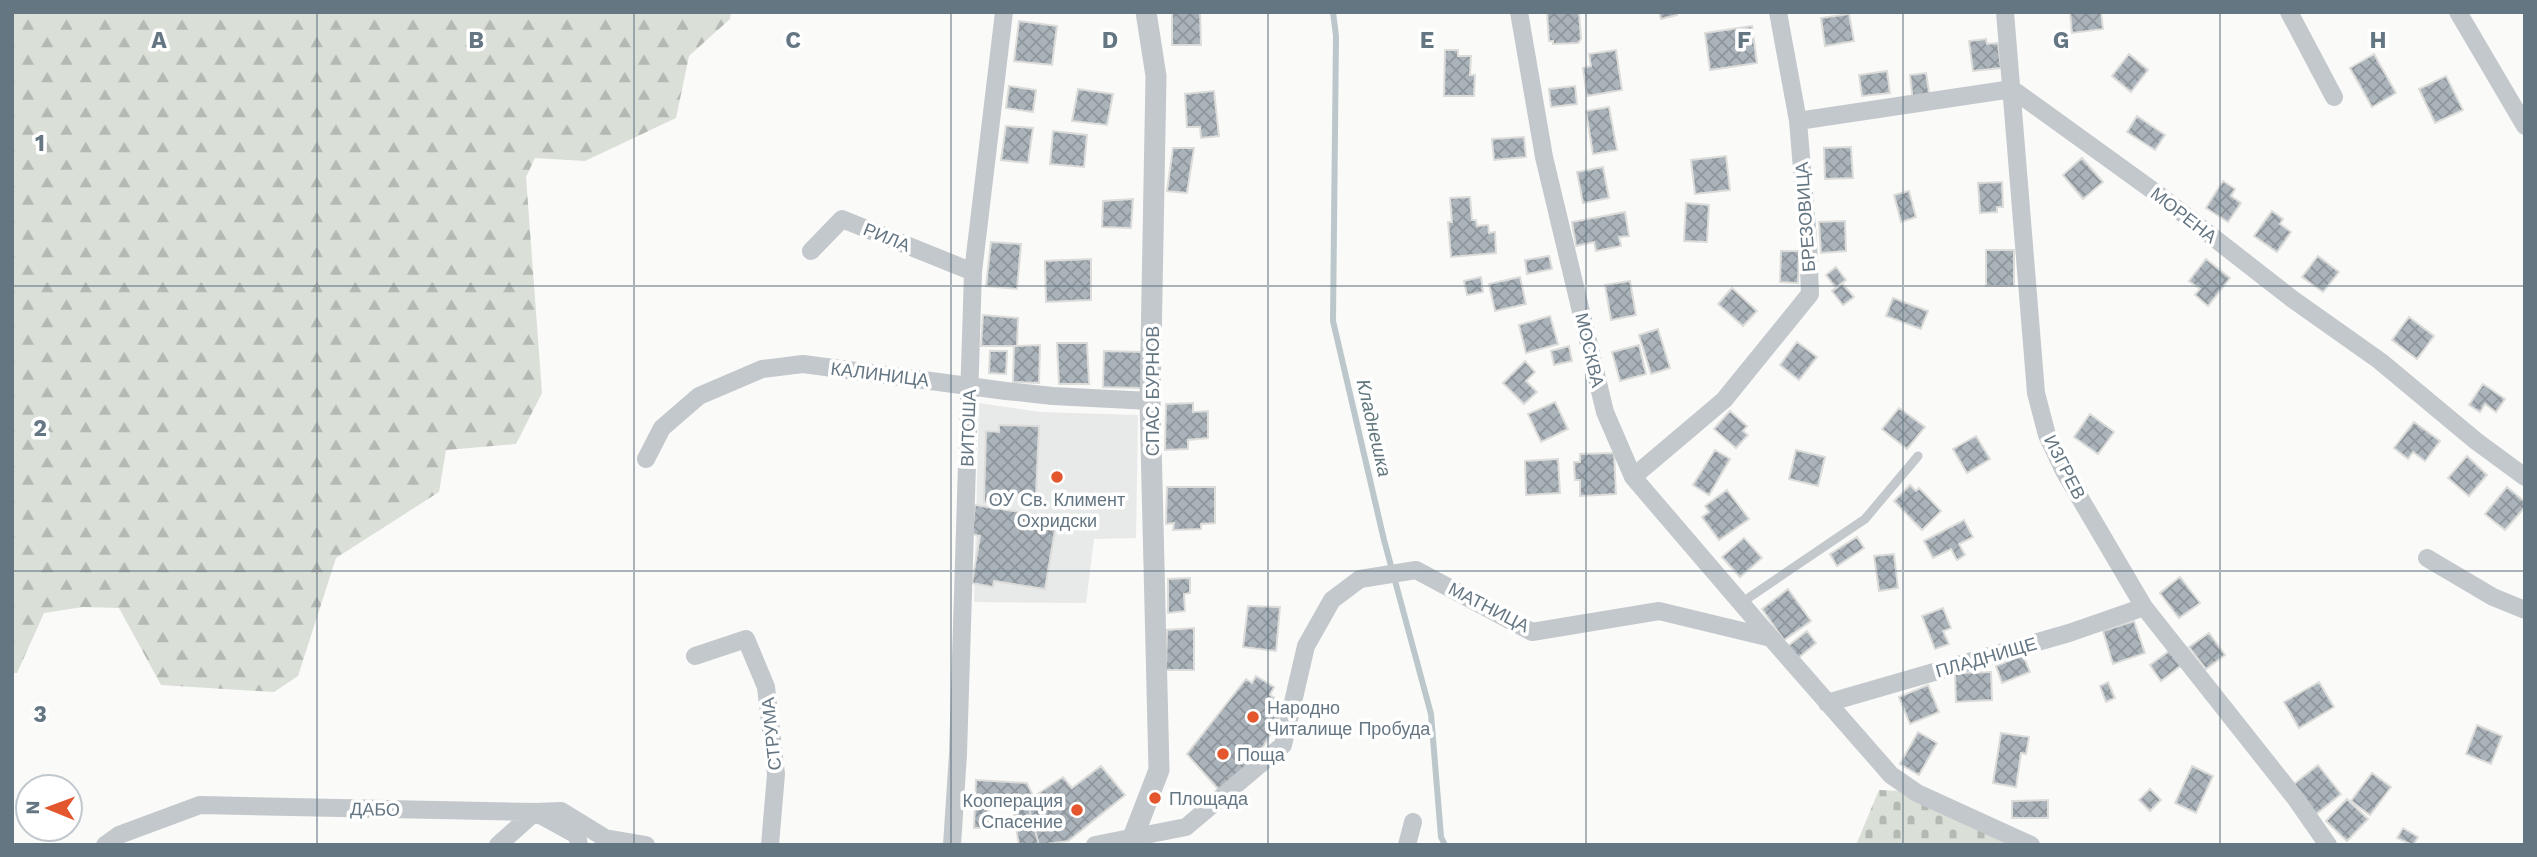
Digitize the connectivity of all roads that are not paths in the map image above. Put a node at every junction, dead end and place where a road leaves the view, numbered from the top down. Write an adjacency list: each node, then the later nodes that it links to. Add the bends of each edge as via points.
1 (1004, 12): 13 (street, ВИТОША)
2 (1146, 12): 15 (street, СПАС БУРНОВ, via 1156,76)
3 (1519, 12): 18 (street, МОСКВА, via 1544,157 1605,412)
4 (1778, 12): 10 (street, БРЕЗОВИЦА)
5 (2005, 12): 8 (street, ИЗГРЕВ)
6 (2289, 12): 9 (street)
7 (2458, 12): 11 (street)
8 (2012, 89): 10 (street); 19 (street, МОРЕНА, via 2380,361); 22 (street, ИЗГРЕВ, via 2039,403 2047,435)
9 (2334, 97)
10 (1798, 121): 18 (street, БРЕЗОВИЦА, via 1810,294 1724,400)
11 (2525, 126)
12 (811, 251): 13 (street, РИЛА, via 842,219)
13 (973, 272): 14 (street, ВИТОША)
14 (969, 385): 15 (street, КАЛИНИЦА, via 1053,396); 17 (street, КАЛИНИЦА, via 803,364 762,369 699,396 662,428); 35 (street, ВИТОША)
15 (1150, 401): 29 (street, СПАС БУРНОВ, via 1160,770)
16 (1918, 456): 21 (lane, via 1865,519)
17 (646, 459)
18 (1633, 477): 21 (street, МОСКВА)
19 (2525, 477)
20 (2427, 558): 23 (street, via 2493,597)
21 (1741, 603): 24 (street, МОСКВА)
22 (2144, 607): 26 (street, ПЛАДНИЩЕ); 39 (street, ИЗГРЕВ)
23 (2525, 610)
24 (1771, 638): 26 (street); 29 (street, МАТНИЦА, via 1659,611 1532,632 1416,570 1360,579 1332,600 1306,646 1283,744 1186,827)
25 (695, 656): 34 (street, СТРУМА, via 746,639 766,687 776,774)
26 (1827, 703): 38 (street, via 1891,775 1917,793)
27 (535, 813): 30 (street, ДАБО, via 200,805 119,835); 31 (street); 32 (street, via 578,835); 33 (street, ДАБО, via 561,811 605,838)
28 (1413, 822): 37 (street)
29 (1131, 841): 36 (street, МАТНИЦА)
30 (105, 845)
31 (498, 845)
32 (579, 845)
33 (646, 845)
34 (769, 845)
35 (952, 845)
36 (1095, 845)
37 (1407, 845)
38 (2031, 845)
39 (2328, 845)

